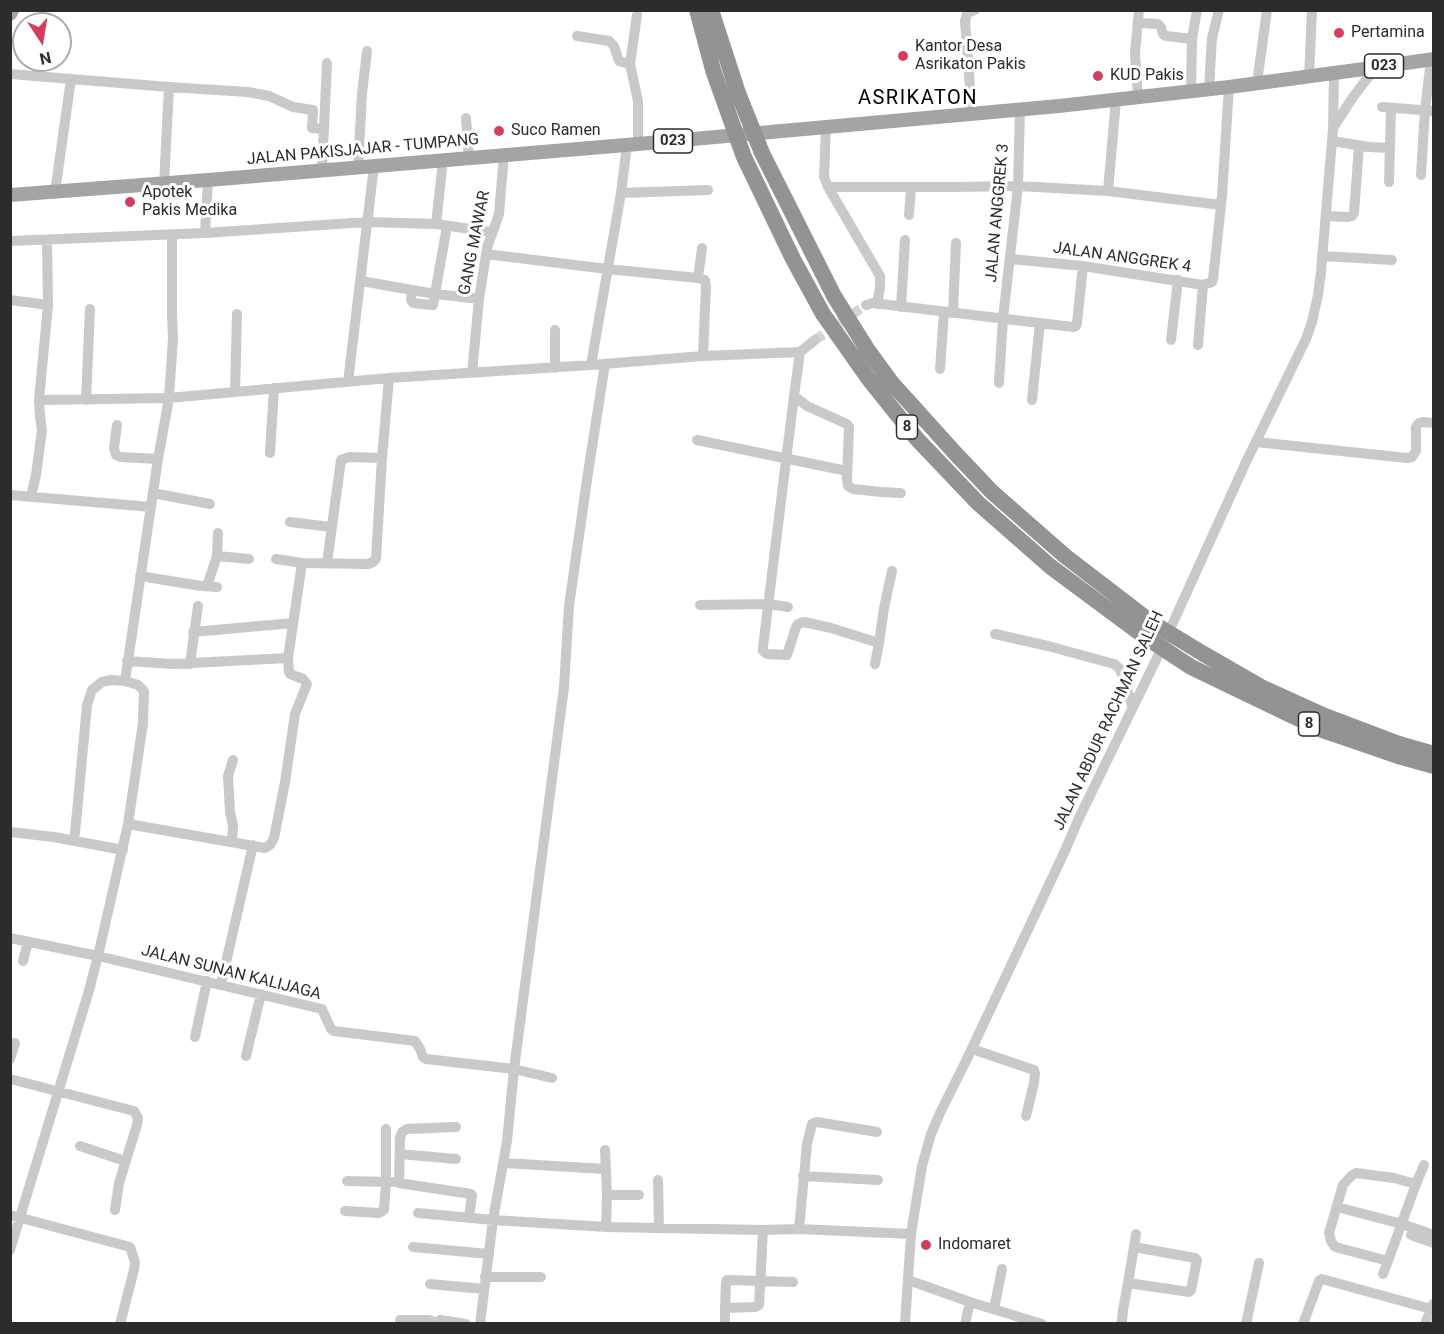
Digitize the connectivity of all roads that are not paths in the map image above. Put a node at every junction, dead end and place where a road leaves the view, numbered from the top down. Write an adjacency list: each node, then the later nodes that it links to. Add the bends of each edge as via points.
1 (697, 10): 27 (highway, 8, via 713,70)
2 (711, 10): 27 (highway, 8)
3 (975, 10): 32 (street, via 967,14 965,21)
4 (1139, 10): 10 (street)
5 (1197, 10): 12 (street)
6 (1219, 10): 25 (street, via 1212,38)
7 (1267, 10): 22 (street)
8 (1312, 10): 20 (street)
9 (637, 15): 16 (street)
10 (1138, 23): 12 (street, via 1158,24 1166,36); 28 (street)
11 (577, 36): 16 (street, via 609,40 619,61)
12 (1192, 39): 26 (street)
13 (367, 51): 46 (street)
14 (1432, 59): 17 (main road, JALAN PAKISJAJAR - TUMPANG / 023); 31 (street)
15 (327, 63): 35 (street)
16 (630, 64): 38 (street, via 637,92)
17 (1376, 67): 18 (main road, JALAN PAKISJAJAR - TUMPANG / 023); 36 (street, JALAN ABDUR RACHMAN SALEH)
18 (1334, 73): 20 (main road, JALAN PAKISJAJAR - TUMPANG / 023); 36 (street, JALAN ABDUR RACHMAN SALEH)
19 (10, 74): 21 (street)
20 (1309, 76): 22 (main road, JALAN PAKISJAJAR - TUMPANG / 023)
21 (71, 79): 23 (street); 57 (street)
22 (1257, 82): 24 (main road, JALAN PAKISJAJAR - TUMPANG / 023)
23 (169, 87): 35 (street, via 269,96 293,107 313,110 312,128); 51 (street)
24 (1229, 87): 25 (main road, JALAN PAKISJAJAR - TUMPANG / 023); 60 (street, JALAN ANGGREK 4)
25 (1209, 88): 26 (main road, JALAN PAKISJAJAR - TUMPANG / 023)
26 (1191, 90): 28 (main road, JALAN PAKISJAJAR - TUMPANG / 023)
27 (730, 97): 144 (highway, 8, via 834,296 891,382 992,492); 144 (highway, 8, via 744,157 793,259 823,314 868,378 917,439 978,503 1051,567)
28 (1138, 97): 29 (main road, JALAN PAKISJAJAR - TUMPANG / 023)
29 (1116, 100): 30 (main road, JALAN PAKISJAJAR - TUMPANG / 023); 56 (street)
30 (1020, 109): 32 (main road, JALAN PAKISJAJAR - TUMPANG / 023); 52 (street, JALAN ANGGREK 3)
31 (1430, 110): 40 (street, via 1387,107); 42 (street)
32 (972, 113): 34 (main road, JALAN PAKISJAJAR - TUMPANG / 023)
33 (466, 118): 43 (street)
34 (826, 127): 38 (main road, JALAN PAKISJAJAR - TUMPANG / 023); 53 (street, via 824,177)
35 (323, 129): 47 (street)
36 (1333, 129): 37 (street, JALAN ABDUR RACHMAN SALEH)
37 (1332, 141): 39 (street); 62 (street, JALAN ABDUR RACHMAN SALEH)
38 (632, 144): 41 (main road, JALAN PAKISJAJAR - TUMPANG / 023); 58 (street)
39 (1359, 146): 40 (street); 62 (street, via 1354,213 1351,217)
40 (1389, 148): 50 (street)
41 (504, 155): 43 (main road, JALAN PAKISJAJAR - TUMPANG / 023); 65 (street, GANG MAWAR, via 499,214)
42 (1428, 157): 48 (street)
43 (469, 158): 44 (main road, JALAN PAKISJAJAR - TUMPANG / 023)
44 (443, 160): 45 (main road, JALAN PAKISJAJAR - TUMPANG / 023); 64 (street)
45 (374, 166): 46 (main road, JALAN PAKISJAJAR - TUMPANG / 023); 63 (street)
46 (358, 167): 47 (main road, JALAN PAKISJAJAR - TUMPANG / 023)
47 (322, 170): 49 (main road, JALAN PAKISJAJAR - TUMPANG / 023)
48 (1421, 175)
49 (208, 180): 51 (main road, JALAN PAKISJAJAR - TUMPANG / 023); 66 (street)
50 (1389, 182)
51 (164, 184): 57 (main road, JALAN PAKISJAJAR - TUMPANG / 023)
52 (1018, 186): 54 (street); 56 (street); 75 (street, JALAN ANGGREK 3)
53 (828, 187): 54 (street); 87 (street, via 880,276 880,288 871,304)
54 (911, 188): 61 (street)
55 (708, 190): 58 (street)
56 (1108, 191): 60 (street)
57 (55, 192): 59 (main road, JALAN PAKISJAJAR - TUMPANG / 023)
58 (621, 193): 78 (street)
59 (10, 195)
60 (1221, 204): 82 (street, JALAN ANGGREK 4, via 1213,279)
61 (909, 215)
62 (1326, 216): 74 (street, JALAN ABDUR RACHMAN SALEH)
63 (368, 222): 64 (street); 66 (street); 81 (street)
64 (442, 225): 65 (street); 83 (street)
65 (491, 232): 73 (street, GANG MAWAR)
66 (205, 233): 67 (street)
67 (172, 235): 68 (street); 110 (street)
68 (47, 240): 70 (street); 86 (street)
69 (905, 240): 87 (street)
70 (10, 241)
71 (956, 243): 89 (street)
72 (702, 248): 79 (street)
73 (486, 254): 78 (street); 84 (street, GANG MAWAR)
74 (1322, 256): 76 (street); 117 (street, JALAN ABDUR RACHMAN SALEH, via 1318,295 1306,339)
75 (1011, 260): 77 (street, JALAN ANGGREK 4); 91 (street, JALAN ANGGREK 3)
76 (1392, 260)
77 (1083, 266): 80 (street, JALAN ANGGREK 4); 92 (street, via 1076,326)
78 (607, 269): 79 (street); 100 (street)
79 (698, 278): 98 (street, via 705,280 706,286)
80 (1178, 280): 82 (street, JALAN ANGGREK 4); 95 (street)
81 (360, 281): 83 (street, via 412,290 413,303 433,305); 105 (street)
82 (1203, 285): 96 (street)
83 (435, 294): 84 (street)
84 (479, 299): 103 (street, GANG MAWAR)
85 (10, 300): 86 (street)
86 (48, 305): 111 (street)
87 (901, 307): 89 (street)
88 (90, 309): 112 (street)
89 (949, 312): 91 (street); 102 (street)
90 (237, 314): 108 (street)
91 (1004, 318): 92 (street); 106 (street, JALAN ANGGREK 3)
92 (1040, 323): 113 (street)
93 (555, 330): 101 (street)
94 (815, 340): 97 (street)
95 (1171, 340)
96 (1198, 345)
97 (800, 352): 98 (street); 109 (street)
98 (704, 356): 99 (street)
99 (605, 364): 100 (street); 175 (street, via 569,606 564,687)
100 (591, 365): 101 (street)
101 (555, 368): 103 (street)
102 (940, 369)
103 (472, 373): 104 (street)
104 (389, 378): 105 (street); 119 (street)
105 (348, 382): 107 (street)
106 (999, 383)
107 (274, 388): 108 (street); 118 (street)
108 (235, 392): 110 (street)
109 (794, 396): 120 (street); 122 (street, via 847,424)
110 (169, 398): 112 (street); 121 (street)
111 (39, 400): 112 (street); 126 (street, via 42,430)
112 (86, 400)
113 (1032, 400)
114 (1434, 423): 117 (street, via 1419,423 1416,451 1407,458)
115 (117, 425): 121 (street, via 116,455)
116 (698, 440): 120 (street)
117 (1256, 441): 153 (street, JALAN ABDUR RACHMAN SALEH)
118 (270, 453)
119 (382, 458): 130 (street, via 340,460); 136 (street, via 376,559 368,564)
120 (787, 458): 122 (street); 139 (street)
121 (158, 459): 123 (street)
122 (847, 471): 124 (street, via 848,486 853,489)
123 (153, 493): 127 (street); 128 (street)
124 (901, 493)
125 (10, 495): 126 (street)
126 (31, 496): 128 (street)
127 (210, 504)
128 (151, 507): 138 (street)
129 (290, 522): 130 (street)
130 (331, 526): 136 (street)
131 (218, 533): 132 (street)
132 (217, 556): 134 (street); 138 (street, via 212,586)
133 (276, 559): 135 (street)
134 (249, 560)
135 (302, 563): 136 (street); 143 (street)
136 (327, 563)
137 (892, 571): 147 (street)
138 (140, 576): 149 (street)
139 (768, 604): 140 (street); 142 (street); 147 (street, via 762,647 767,654 787,655 796,627 804,622)
140 (700, 605)
141 (198, 606): 145 (street)
142 (788, 607)
143 (293, 623): 145 (street); 148 (street)
144 (1147, 629): 154 (highway, 8, via 1325,716); 156 (highway, 8, via 1191,666 1322,730)
145 (194, 632): 150 (street)
146 (995, 634): 153 (street, via 1114,664 1124,678)
147 (879, 643): 151 (street)
148 (288, 658): 150 (street); 161 (street, via 290,674 307,684 295,714 274,838 268,847)
149 (127, 661): 150 (street); 152 (street)
150 (190, 664)
151 (876, 664)
152 (125, 681): 157 (street, via 144,691); 159 (street, via 102,682 92,690 87,705)
153 (1132, 706): 172 (street, JALAN ABDUR RACHMAN SALEH)
154 (1434, 754)
155 (233, 759): 160 (street, via 228,776)
156 (1434, 766)
157 (128, 824): 160 (street); 162 (street)
158 (10, 832): 159 (street)
159 (74, 841): 162 (street)
160 (232, 841): 161 (street)
161 (253, 845): 168 (street)
162 (123, 850): 165 (street)
163 (10, 938): 164 (street, JALAN SUNAN KALIJAGA)
164 (28, 942): 165 (street, JALAN SUNAN KALIJAGA); 166 (street)
165 (98, 956): 167 (street, JALAN SUNAN KALIJAGA); 178 (street)
166 (23, 961)
167 (207, 981): 168 (street, JALAN SUNAN KALIJAGA); 170 (street)
168 (221, 984): 169 (street, JALAN SUNAN KALIJAGA)
169 (261, 994): 173 (street); 175 (street, JALAN SUNAN KALIJAGA, via 322,1009 334,1031 414,1041 426,1059)
170 (195, 1037)
171 (15, 1043): 174 (street)
172 (972, 1049): 179 (street, via 1034,1070); 212 (street, JALAN ABDUR RACHMAN SALEH, via 931,1134)
173 (246, 1056)
174 (10, 1059)
175 (514, 1069): 176 (street); 188 (street)
176 (552, 1078)
177 (10, 1079): 178 (street)
178 (59, 1091): 187 (street, via 134,1111 137,1125); 204 (street)
179 (1026, 1116)
180 (456, 1127): 185 (street, via 407,1129 400,1138)
181 (386, 1129): 195 (street)
182 (877, 1132): 191 (street, via 812,1124)
183 (80, 1146): 187 (street)
184 (605, 1150): 190 (street)
185 (400, 1154): 186 (street); 196 (street)
186 (456, 1159)
187 (125, 1161): 201 (street)
188 (504, 1163): 190 (street); 206 (street)
189 (1424, 1165): 197 (street)
190 (605, 1168): 198 (street)
191 (803, 1176): 193 (street); 210 (street)
192 (658, 1180): 209 (street)
193 (878, 1180)
194 (347, 1181): 195 (street)
195 (386, 1182): 196 (street); 202 (street, via 382,1212)
196 (399, 1183): 205 (street, via 471,1194)
197 (1416, 1184): 200 (street, via 1356,1173 1344,1185); 208 (street)
198 (606, 1195): 199 (street); 207 (street)
199 (639, 1195)
200 (1337, 1207): 208 (street); 220 (street, via 1329,1233 1332,1243)
201 (115, 1210)
202 (345, 1211)
203 (418, 1213): 205 (street)
204 (15, 1216): 218 (street); 238 (street, via 130,1247 134,1270)
205 (469, 1218): 206 (street)
206 (493, 1220): 207 (street); 219 (street)
207 (606, 1227): 209 (street)
208 (1400, 1227): 214 (street); 215 (street); 220 (street)
209 (659, 1228): 211 (street)
210 (799, 1229): 211 (street); 212 (street)
211 (763, 1230): 227 (street)
212 (911, 1234): 226 (street, JALAN ABDUR RACHMAN SALEH)
213 (1136, 1234): 217 (street)
214 (1434, 1235)
215 (1434, 1243)
216 (413, 1247): 219 (street)
217 (1134, 1247): 229 (street); 229 (street, via 1195,1258 1197,1262 1189,1292)
218 (10, 1250)
219 (489, 1254): 224 (street)
220 (1388, 1261): 223 (street)
221 (1259, 1263): 246 (street)
222 (1002, 1269): 234 (street)
223 (1383, 1274)
224 (486, 1277): 225 (street); 231 (street)
225 (541, 1277)
226 (909, 1280): 232 (street); 242 (street, JALAN ABDUR RACHMAN SALEH)
227 (761, 1282): 228 (street); 233 (street, via 759,1306); 233 (street, via 727,1280)
228 (793, 1282)
229 (1128, 1283): 245 (street)
230 (429, 1284): 231 (street)
231 (484, 1289): 240 (street)
232 (970, 1302): 234 (street); 243 (street)
233 (725, 1308): 241 (street)
234 (994, 1309): 244 (street)
235 (1430, 1313): 247 (street, via 1322,1279)
236 (400, 1320): 237 (street)
237 (436, 1322): 239 (street)
238 (120, 1323)
239 (466, 1323)
240 (480, 1323)
241 (725, 1323)
242 (905, 1323)
243 (965, 1323)
244 (1042, 1323)
245 (1121, 1323)
246 (1246, 1323)
247 (1303, 1323)

